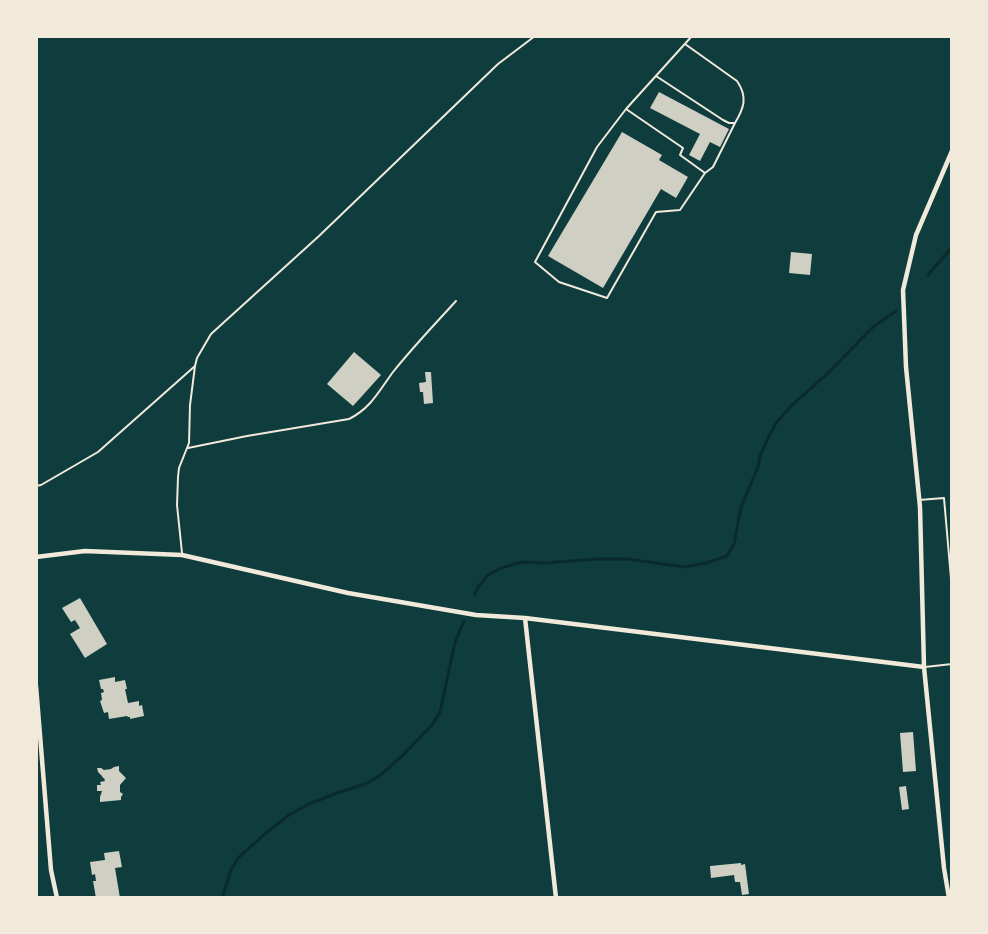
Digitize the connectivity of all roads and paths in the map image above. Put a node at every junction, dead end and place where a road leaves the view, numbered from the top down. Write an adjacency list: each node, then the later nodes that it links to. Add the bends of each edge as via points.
1 (535, 36): 10 (lane, via 498,64 212,334)
2 (692, 36): 3 (lane)
3 (685, 44): 4 (lane); 6 (lane, via 741,86 744,101)
4 (656, 76): 5 (lane); 6 (lane, via 723,120)
5 (626, 108): 8 (lane, via 683,148 680,155); 8 (lane, via 597,147 535,262 560,282 607,298 656,212 680,210)
6 (735, 123): 8 (lane, via 713,167)
7 (952, 151): 13 (street, via 916,235 903,287 906,367)
8 (705, 173)
9 (456, 301): 11 (lane, via 371,403 349,419)
10 (195, 366): 11 (lane); 12 (lane, via 98,452)
11 (188, 448): 14 (lane, via 179,468 176,494)
12 (36, 486)
13 (919, 500): 16 (lane, via 944,498); 19 (street)
14 (182, 555): 15 (street, via 85,551); 17 (street, via 348,593 476,615)
15 (36, 557)
16 (952, 590)
17 (525, 618): 19 (street); 22 (street)
18 (952, 664): 19 (lane)
19 (924, 667): 23 (street)
20 (36, 686): 21 (street, via 51,870)
21 (57, 898)
22 (556, 898)
23 (949, 898)

